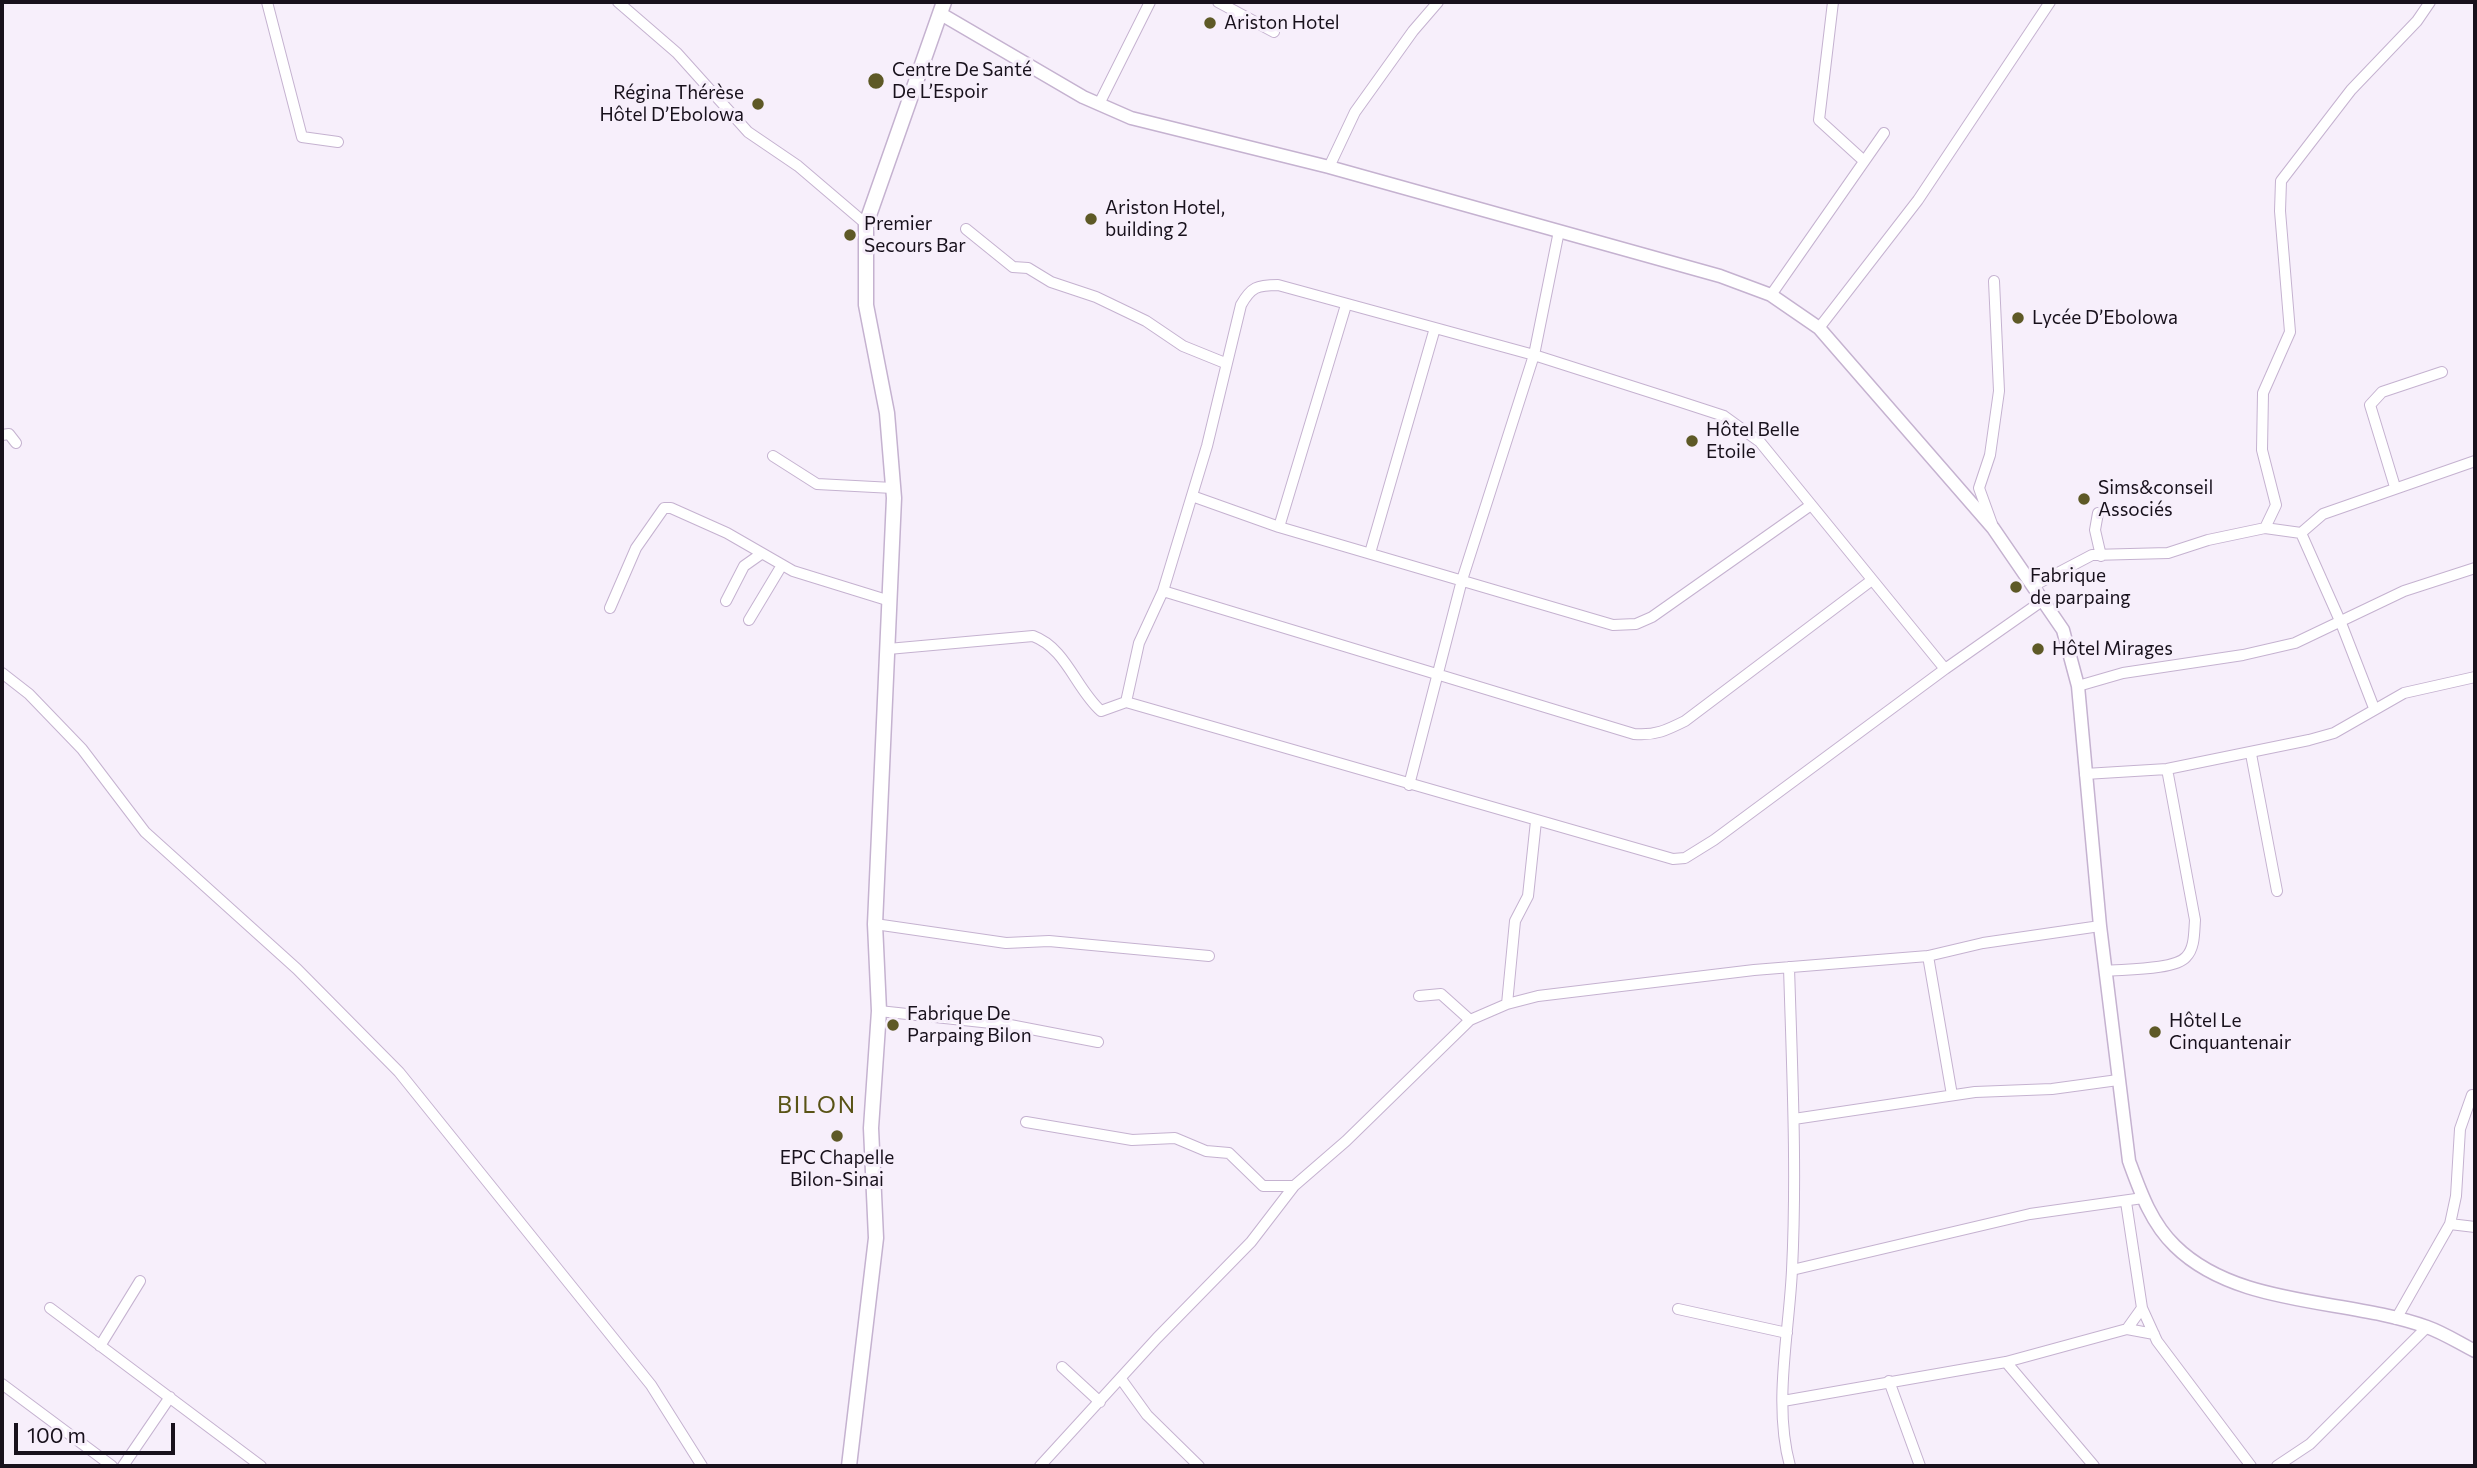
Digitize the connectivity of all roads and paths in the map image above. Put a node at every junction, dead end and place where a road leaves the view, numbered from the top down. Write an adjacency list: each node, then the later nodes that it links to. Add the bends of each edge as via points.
1 (267, 2): 13 (street, via 302,137)
2 (618, 2): 16 (street, via 677,53 748,132 799,166)
3 (1150, 2): 11 (street)
4 (1218, 2): 10 (street)
5 (1438, 2): 15 (street, via 1355,111)
6 (1833, 2): 14 (street, via 1819,120)
7 (2049, 2): 23 (street, via 1918,200)
8 (2430, 2): 38 (street, via 2351,90 2281,181 2290,332 2263,393 2262,450 2276,505)
9 (942, 8): 11 (street); 16 (main road)
10 (1274, 32)
11 (1100, 104): 15 (street, via 1131,118)
12 (1884, 134): 14 (street)
13 (338, 142)
14 (1864, 161): 20 (street)
15 (1329, 167): 18 (street)
16 (866, 224): 32 (main road, via 866,304 887,413)
17 (966, 229): 25 (street, via 1013,267 1028,268 1051,282 1096,297 1146,321 1183,346)
18 (1559, 231): 20 (street); 24 (street)
19 (1994, 281): 37 (street, via 1999,391 1990,455 1979,488)
20 (1771, 295): 23 (street)
21 (1346, 305): 22 (street); 25 (street, via 1278,285 1257,285 1241,305); 36 (street)
22 (1435, 328): 24 (street); 40 (street)
23 (1819, 328): 37 (street)
24 (1534, 355): 34 (street, via 1724,416 1760,442); 45 (street)
25 (1225, 363): 33 (street)
26 (2442, 372): 31 (street, via 2382,392 2370,405)
27 (2, 435): 28 (street, via 9,434)
28 (16, 443)
29 (773, 456): 32 (street, via 817,484)
30 (2475, 461): 31 (street)
31 (2395, 486): 39 (street, via 2323,513)
32 (893, 488): 50 (main road)
33 (1192, 496): 36 (street); 48 (street)
34 (1811, 505): 45 (street, via 1636,624 1613,625); 46 (street)
35 (2098, 513): 42 (street, via 2095,530)
36 (1279, 527): 40 (street)
37 (1993, 528): 47 (street)
38 (2265, 528): 39 (street); 42 (street, via 2168,553)
39 (2301, 533): 54 (street)
40 (1370, 553): 45 (street)
41 (761, 554): 43 (street); 49 (street, via 744,566); 52 (street, via 707,524 664,508 636,548)
42 (2101, 556): 47 (street, via 2092,555)
43 (782, 565): 50 (street, via 824,583); 53 (street)
44 (2475, 568): 54 (street, via 2404,591)
45 (1462, 580): 57 (street)
46 (1872, 580): 56 (street); 57 (street, via 1685,721 1650,735 1634,734)
47 (2033, 586): 51 (street)
48 (1163, 592): 57 (street); 61 (street, via 1139,643)
49 (726, 601)
50 (890, 601): 55 (main road)
51 (2042, 601): 56 (street); 60 (street, via 2063,630)
52 (610, 608)
53 (749, 620)
54 (2341, 622): 60 (street, via 2295,643 2123,673); 62 (street)
55 (888, 649): 61 (street, via 1033,636 1066,663 1101,711); 69 (main road)
56 (1945, 668): 67 (street, via 1685,858 1663,857)
57 (1436, 672): 66 (street)
58 (2, 673): 113 (street, via 82,749 145,832 298,968 399,1072 650,1385)
59 (2475, 677): 62 (street, via 2404,693)
60 (2078, 686): 65 (street)
61 (1126, 702): 66 (street)
62 (2374, 708): 63 (street, via 2334,733)
63 (2251, 754): 64 (street); 68 (street)
64 (2167, 769): 65 (street); 74 (street, via 2194,920 2193,945 2177,965)
65 (2085, 774): 70 (street)
66 (1409, 785): 67 (street)
67 (1536, 821): 76 (street, via 1528,896 1516,921)
68 (2277, 891)
69 (875, 925): 71 (street, via 1006,943 1049,941); 77 (main road)
70 (2100, 926): 72 (street); 74 (street)
71 (1209, 956)
72 (1928, 956): 73 (street); 81 (street)
73 (1789, 967): 76 (street, via 1538,996); 83 (street)
74 (2105, 971): 80 (street)
75 (1419, 996): 78 (street, via 1441,994)
76 (1507, 1004): 78 (street)
77 (879, 1011): 79 (street, via 1010,1025); 114 (main road, via 871,1128 876,1238)
78 (1471, 1020): 85 (street)
79 (1098, 1042)
80 (2118, 1080): 81 (street); 86 (street, via 2129,1161)
81 (1952, 1095): 83 (street)
82 (2472, 1095): 88 (street, via 2459,1129)
83 (1794, 1119): 90 (street)
84 (1026, 1122): 85 (street, via 1132,1140 1175,1139 1206,1151 1229,1153 1263,1186)
85 (1294, 1186): 104 (street, via 1251,1242)
86 (2143, 1198): 87 (street); 95 (street, via 2172,1243 2202,1266 2252,1288)
87 (2126, 1202): 90 (street, via 2030,1214); 93 (street)
88 (2450, 1224): 89 (street); 95 (street)
89 (2475, 1227)
90 (1792, 1270): 98 (street)
91 (139, 1281): 100 (street)
92 (50, 1308): 100 (street)
93 (2142, 1308): 97 (street); 99 (street)
94 (1678, 1309): 98 (street)
95 (2396, 1318): 96 (street)
96 (2427, 1327): 101 (street); 121 (street, via 2310,1444)
97 (2127, 1329): 99 (street); 102 (street)
98 (1787, 1333): 108 (street)
99 (2154, 1334): 120 (street)
100 (100, 1346): 107 (street)
101 (2475, 1351)
102 (2006, 1362): 105 (street); 119 (street)
103 (1062, 1367): 109 (street)
104 (1121, 1379): 109 (street); 116 (street, via 1147,1415)
105 (1889, 1381): 108 (street); 118 (street)
106 (2, 1384): 110 (street)
107 (170, 1397): 111 (street); 112 (street)
108 (1783, 1401): 117 (street)
109 (1100, 1402): 115 (street)
110 (112, 1466)
111 (123, 1466)
112 (259, 1466)
113 (702, 1466)
114 (849, 1466)
115 (1040, 1466)
116 (1199, 1466)
117 (1790, 1466)
118 (1920, 1466)
119 (2094, 1466)
120 (2251, 1466)
121 (2277, 1466)

